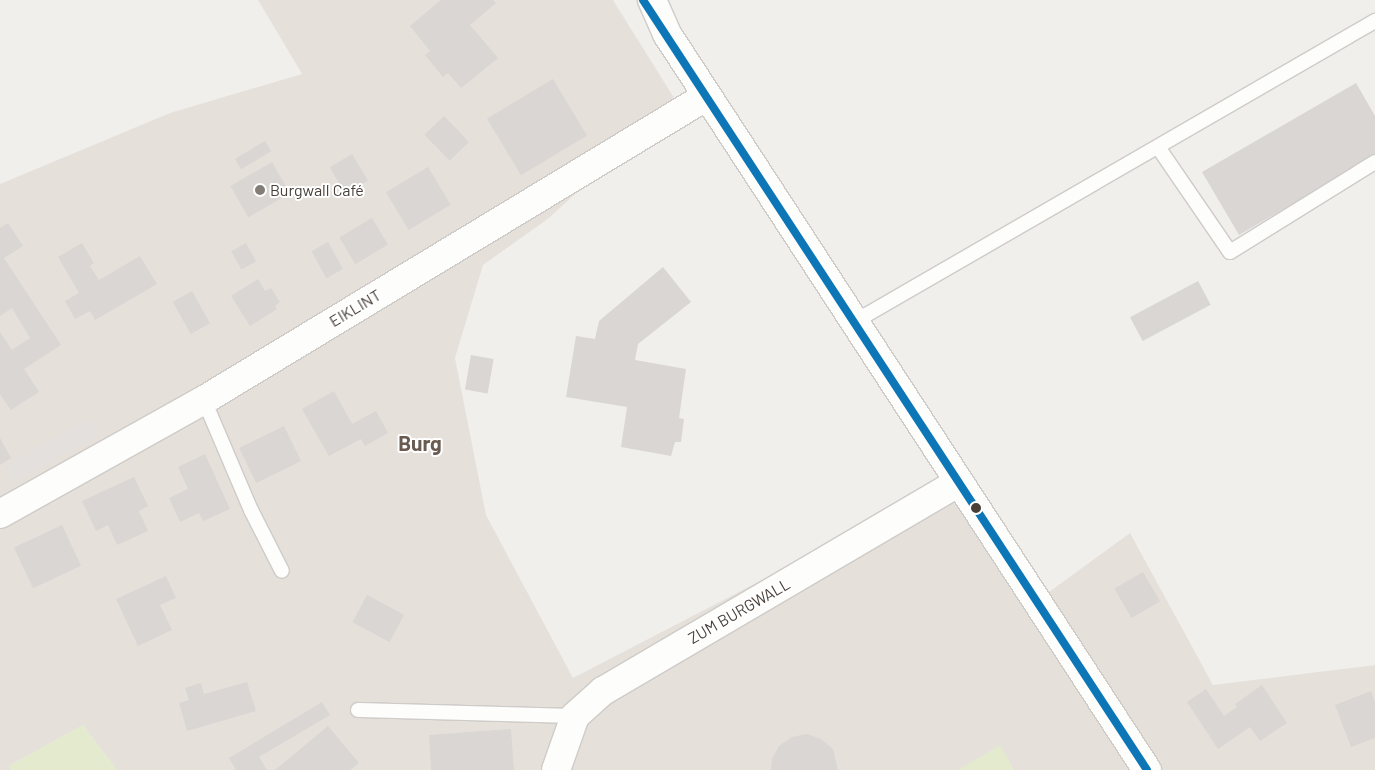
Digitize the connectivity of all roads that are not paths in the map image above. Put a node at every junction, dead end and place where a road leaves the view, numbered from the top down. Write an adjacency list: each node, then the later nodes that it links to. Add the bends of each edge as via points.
1 (643, 0): 4 (lane)
2 (652, 0): 4 (street)
3 (1375, 22): 6 (lane)
4 (667, 34): 5 (street)
5 (707, 96): 8 (street); 9 (street, EIKLINT)
6 (1158, 146): 7 (lane, via 1230,252); 8 (lane)
7 (1375, 162)
8 (854, 322): 10 (street)
9 (204, 400): 11 (street, EIKLINT); 12 (lane, via 251,510)
10 (957, 483): 14 (street, ZUM BURGWALL, via 603,691); 16 (street)
11 (0, 514)
12 (282, 571)
13 (358, 710): 14 (lane)
14 (576, 716): 15 (street, ZUM BURGWALL)
15 (556, 770)
16 (1147, 770)

